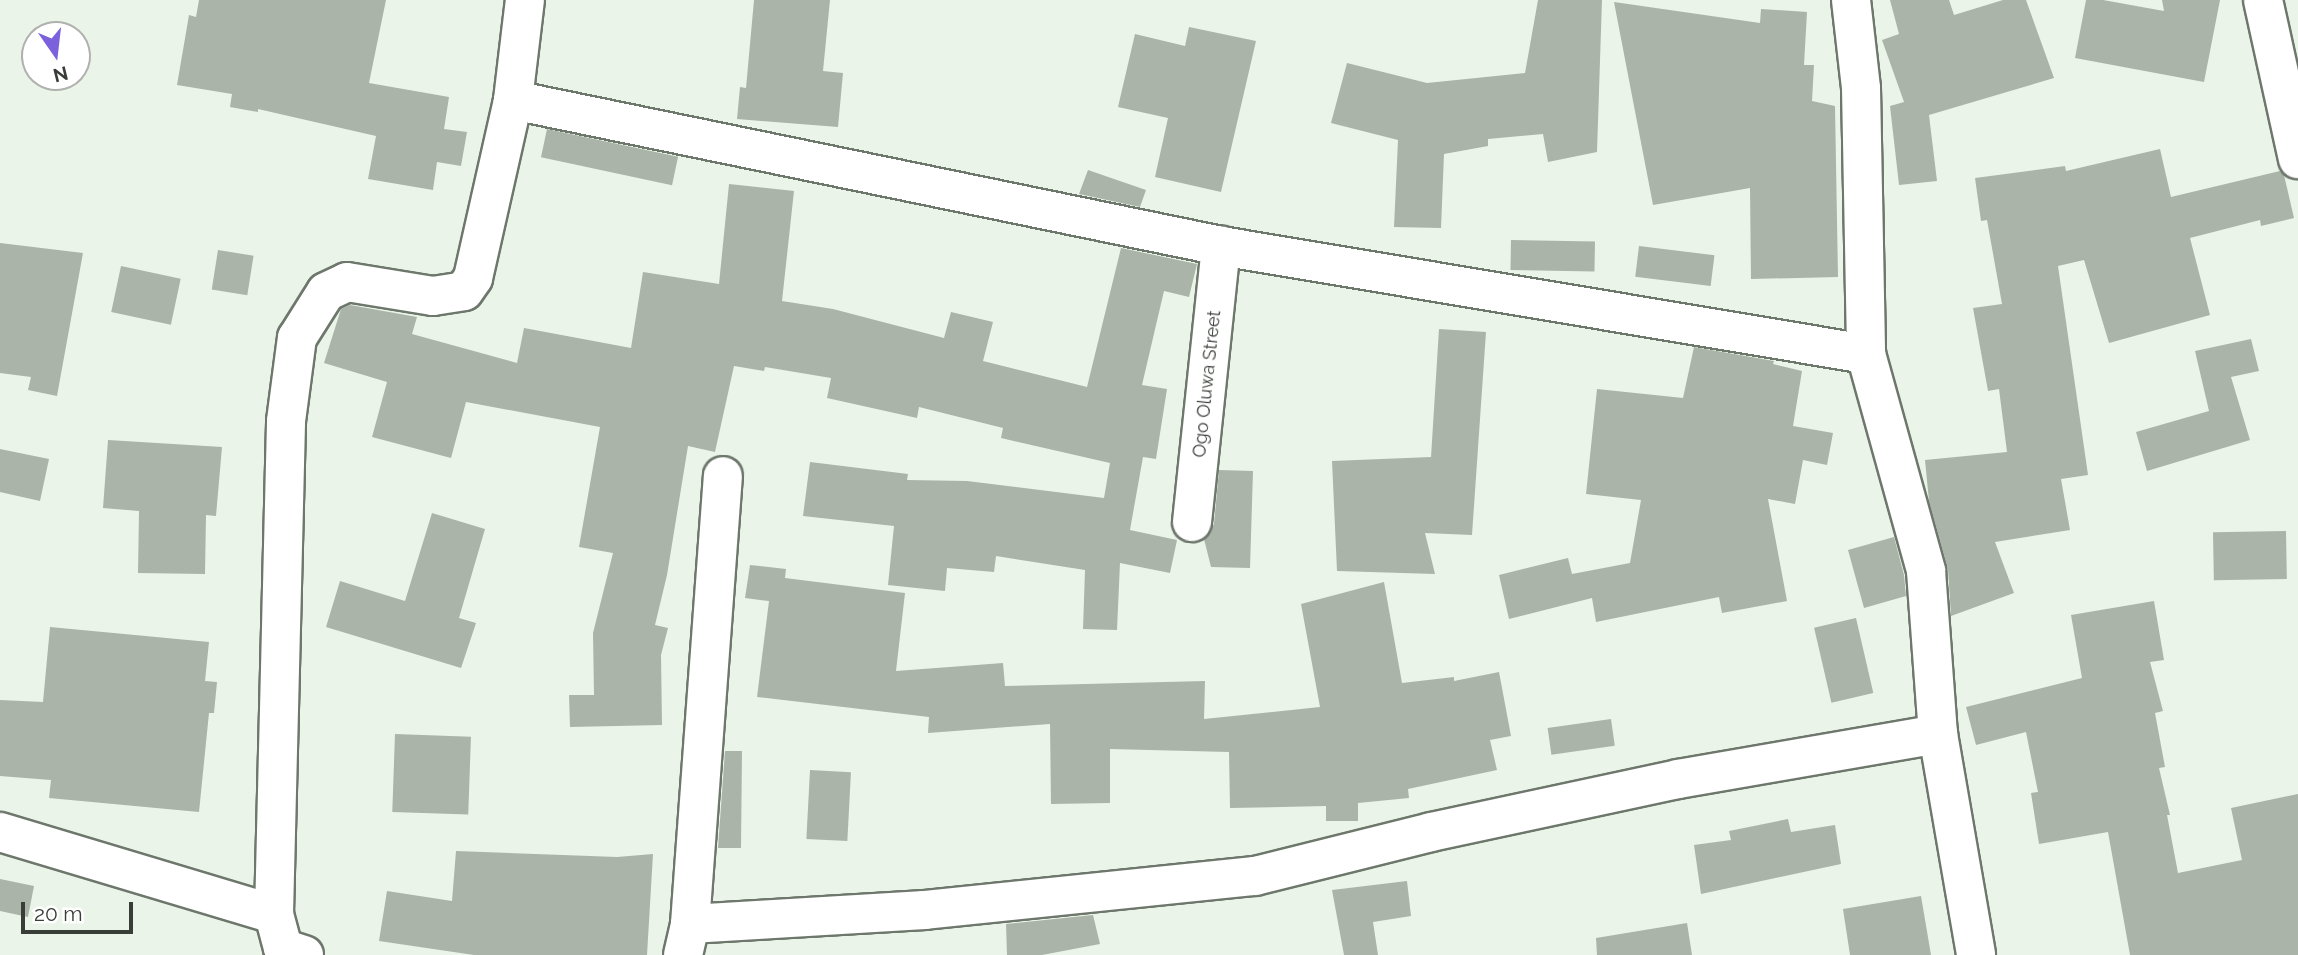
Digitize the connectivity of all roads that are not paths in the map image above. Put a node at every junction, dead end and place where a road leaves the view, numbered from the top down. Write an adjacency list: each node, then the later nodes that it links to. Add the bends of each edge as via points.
1 (525, 0): 4 (street)
2 (1851, 0): 7 (street, via 1861,88)
3 (2263, 0): 5 (street)
4 (513, 100): 6 (street); 12 (street, via 472,278 464,291 433,296 347,282 326,292 297,338 286,421)
5 (2298, 159)
6 (1221, 246): 7 (street); 9 (street, Ogo Oluwa Street)
7 (1866, 354): 10 (street, via 1926,572)
8 (723, 476): 13 (street)
9 (1192, 522)
10 (1938, 734): 13 (street, via 1678,779 1431,832 1255,876); 15 (street)
11 (0, 832): 12 (street)
12 (274, 914): 14 (street, via 283,948)
13 (686, 940)
14 (304, 955)
15 (1976, 955)

